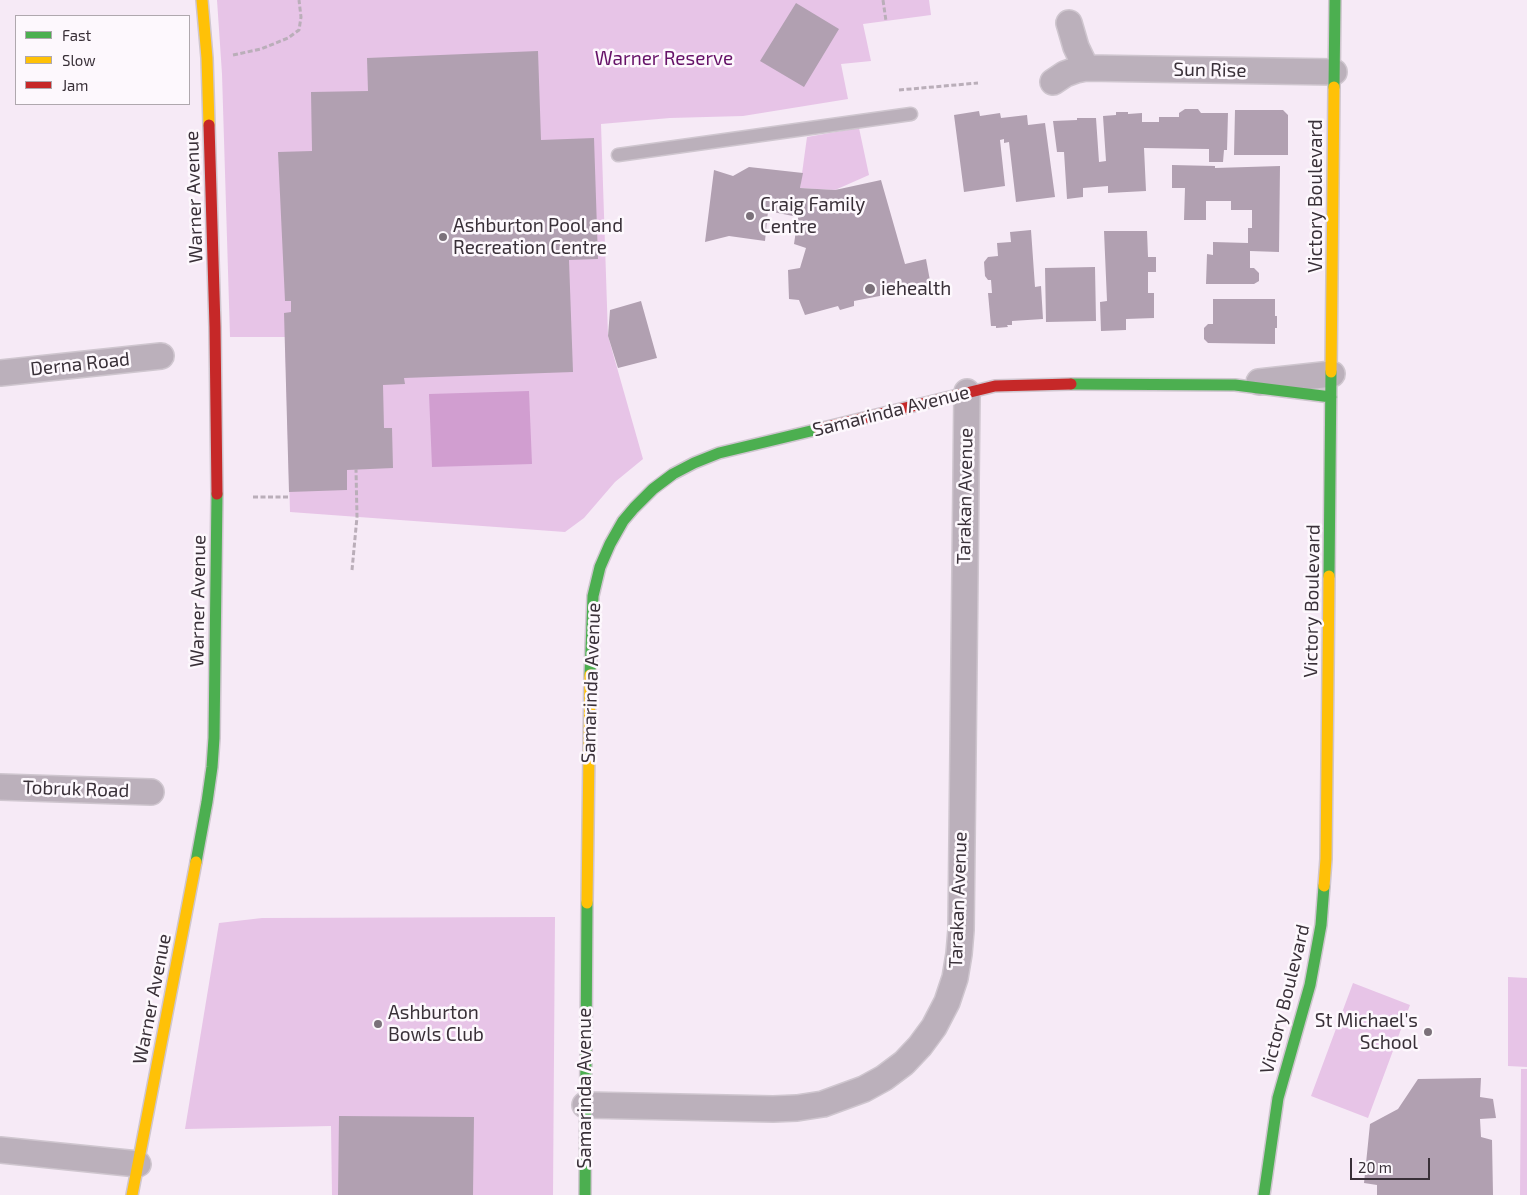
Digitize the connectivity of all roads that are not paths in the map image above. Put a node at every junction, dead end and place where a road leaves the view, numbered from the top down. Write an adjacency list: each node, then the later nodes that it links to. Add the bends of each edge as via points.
1 (202, 0): 18 (street, Warner Avenue, via 207,58 216,327 214,738 207,802)
2 (1335, 0): 5 (street, Victory Boulevard)
3 (1068, 23): 4 (street)
4 (1086, 68): 5 (street, Sun Rise); 6 (street, Sun Rise, via 1065,74)
5 (1334, 72): 12 (street, Victory Boulevard)
6 (1053, 82)
7 (911, 114): 8 (lane)
8 (618, 155)
9 (161, 356): 10 (street, Derna Road)
10 (0, 373)
11 (1235, 385): 12 (street, Samarinda Avenue); 13 (street, Samarinda Avenue, via 1012,385)
12 (1332, 385): 21 (street, Victory Boulevard, via 1324,896 1310,985 1274,1118)
13 (967, 392): 16 (street, Samarinda Avenue, via 694,463 653,489 623,522 610,544 593,596 591,626); 16 (street, Tarakan Avenue, via 961,930 955,978 934,1027 904,1063 884,1078 864,1090 823,1104 773,1109)
14 (0, 787): 15 (street, Tobruk Road)
15 (151, 792)
16 (585, 1104): 20 (street, Samarinda Avenue)
17 (0, 1150): 18 (street)
18 (138, 1164): 19 (street, Warner Avenue)
19 (132, 1195)
20 (585, 1195)
21 (1264, 1195)

